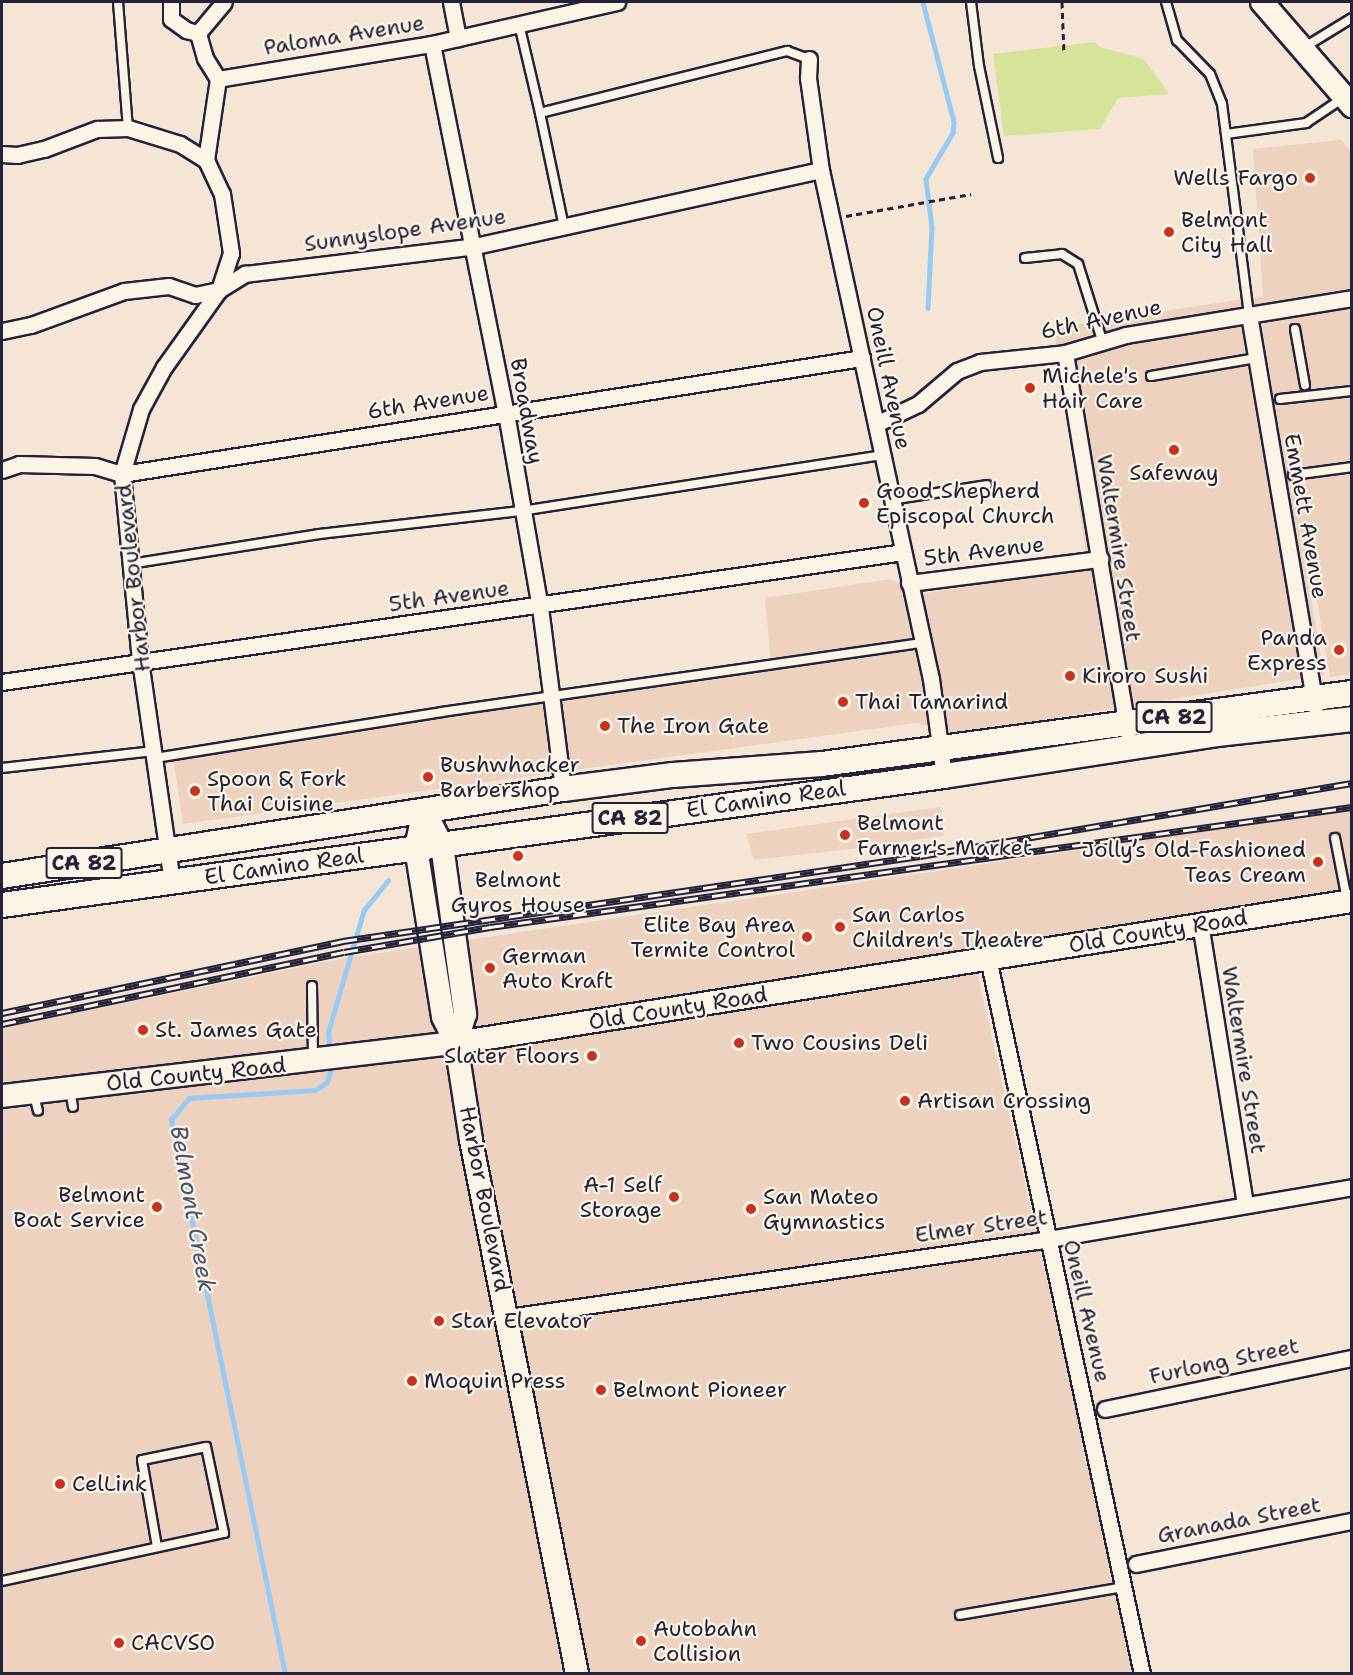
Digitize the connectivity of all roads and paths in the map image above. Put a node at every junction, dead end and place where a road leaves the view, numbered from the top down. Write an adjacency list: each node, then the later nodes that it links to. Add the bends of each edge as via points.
1 (118, 2): 21 (lane)
2 (171, 2): 12 (street, via 171,19)
3 (224, 2): 12 (street)
4 (451, 2): 13 (street)
5 (617, 2): 11 (street, Paloma Avenue)
6 (970, 2): 24 (lane)
7 (1062, 2): 16 (path)
8 (1166, 2): 22 (lane, via 1177,40 1210,74 1222,104)
9 (1262, 2): 15 (main road)
10 (1352, 18): 15 (lane)
11 (519, 24): 13 (street, Paloma Avenue); 20 (lane)
12 (198, 33): 18 (street, via 205,58)
13 (458, 38): 14 (street, Paloma Avenue)
14 (432, 44): 18 (street, Paloma Avenue); 30 (street, Broadway)
15 (1302, 49): 19 (main road)
16 (1064, 53)
17 (809, 59): 20 (lane, via 787,51); 26 (street, Oneill Avenue, via 808,78)
18 (218, 79): 25 (street)
19 (1348, 102): 22 (lane, via 1311,122)
20 (540, 112): 29 (lane)
21 (128, 128): 23 (street, via 97,129 44,149); 25 (street, via 180,144)
22 (1227, 134): 34 (lane)
23 (2, 154)
24 (998, 158)
25 (206, 160): 32 (street, Harbor Boulevard, via 222,194 230,228 231,253)
26 (821, 170): 28 (street, Oneill Avenue); 29 (street, Sunnyslope Avenue)
27 (971, 194): 28 (path)
28 (832, 218): 39 (street, Oneill Avenue)
29 (564, 227): 30 (street, Sunnyslope Avenue)
30 (475, 246): 32 (street, Sunnyslope Avenue, via 245,273); 45 (street, Broadway)
31 (1025, 258): 37 (lane, via 1062,254 1078,264)
32 (219, 290): 36 (street, Sunnyslope Avenue, via 195,295 169,286 124,291 31,325); 50 (street, Harbor Boulevard, via 164,367 146,401)
33 (1352, 298): 34 (street, 6th Avenue)
34 (1249, 315): 37 (street, 6th Avenue); 40 (street, Emmett Avenue)
35 (1295, 329): 42 (lane)
36 (2, 331)
37 (1102, 340): 38 (street, 6th Avenue)
38 (1065, 352): 46 (street, 6th Avenue, via 980,362 957,371 918,404); 56 (street, Waltermire Street)
39 (862, 358): 45 (street, 6th Avenue); 46 (street, Oneill Avenue)
40 (1256, 358): 41 (lane); 65 (street, Emmett Avenue)
41 (1151, 376)
42 (1305, 385)
43 (1352, 391): 44 (lane)
44 (1280, 399)
45 (506, 413): 50 (street, 6th Avenue); 54 (street, Broadway)
46 (876, 423): 47 (street, Oneill Avenue)
47 (883, 455): 53 (street, Oneill Avenue); 54 (lane)
48 (1352, 467): 51 (lane)
49 (2, 470): 50 (street, 6th Avenue, via 19,464 95,466)
50 (122, 474): 57 (street, Harbor Boulevard)
51 (1293, 475)
52 (987, 485): 53 (lane)
53 (891, 500): 55 (street, Oneill Avenue)
54 (521, 511): 57 (lane, via 319,534); 59 (street, Broadway)
55 (903, 552): 58 (street, Oneill Avenue); 59 (street, 5th Avenue)
56 (1100, 559): 58 (street, 5th Avenue); 67 (street, Waltermire Street)
57 (130, 564): 61 (street, Harbor Boulevard)
58 (909, 582): 60 (street, Oneill Avenue)
59 (540, 607): 61 (street, 5th Avenue); 64 (street, Broadway)
60 (924, 643): 64 (lane); 69 (street, Oneill Avenue)
61 (140, 660): 62 (street, 5th Avenue); 71 (street, Harbor Boulevard)
62 (2, 682)
63 (1352, 693): 65 (main road, El Camino Real / CA 82)
64 (550, 696): 71 (lane); 74 (street, Broadway)
65 (1314, 698): 67 (main road, El Camino Real / CA 82); 68 (street, Emmett Avenue)
66 (1352, 719): 68 (main road, El Camino Real / CA 82)
67 (1126, 724): 69 (main road, El Camino Real / CA 82); 70 (street, Waltermire Street)
68 (1318, 724): 70 (main road, El Camino Real / CA 82, via 1217,734)
69 (939, 748): 73 (street, Oneill Avenue); 74 (main road, El Camino Real / CA 82, via 822,764 673,775)
70 (1130, 749): 73 (main road, El Camino Real / CA 82)
71 (154, 755): 72 (lane); 79 (street, Harbor Boulevard)
72 (2, 768)
73 (944, 776): 77 (main road, El Camino Real / CA 82)
74 (563, 789): 75 (main road, El Camino Real / CA 82)
75 (424, 810): 77 (main road, Harbor Boulevard); 78 (main road, Harbor Boulevard); 79 (main road, El Camino Real / CA 82)
76 (1335, 838): 82 (lane)
77 (442, 845): 78 (main road, El Camino Real / CA 82); 87 (main road, Harbor Boulevard, via 465,1014)
78 (416, 848): 81 (main road, El Camino Real / CA 82); 87 (main road, Harbor Boulevard, via 443,1017)
79 (167, 850): 80 (main road, El Camino Real / CA 82); 81 (street, Harbor Boulevard)
80 (2, 876)
81 (172, 882): 83 (main road, El Camino Real / CA 82)
82 (1349, 901): 84 (main road, Old County Road)
83 (2, 905)
84 (1200, 923): 85 (main road, Old County Road); 91 (street, Waltermire Street)
85 (988, 958): 87 (main road, Old County Road); 92 (street, Oneill Avenue)
86 (312, 986): 88 (lane)
87 (456, 1043): 88 (main road, Old County Road); 93 (main road, Harbor Boulevard)
88 (326, 1059): 89 (main road, Old County Road, via 112,1087 71,1098 35,1101)
89 (2, 1096)
90 (1352, 1187): 91 (street, Elmer Street)
91 (1245, 1204): 92 (street, Elmer Street)
92 (1047, 1239): 93 (street, Elmer Street); 96 (street, Oneill Avenue)
93 (508, 1317): 103 (main road, Harbor Boulevard)
94 (1352, 1358): 95 (street, Furlong Street)
95 (1105, 1409): 96 (lane)
96 (1087, 1414): 99 (street, Oneill Avenue)
97 (1352, 1521): 99 (street, Granada Street)
98 (157, 1547): 98 (lane, via 224,1533 206,1447 142,1460); 100 (lane)
99 (1128, 1566): 101 (street, Oneill Avenue)
100 (2, 1581)
101 (1124, 1587): 102 (lane); 104 (street, Oneill Avenue)
102 (960, 1615)
103 (577, 1674)
104 (1142, 1674)

